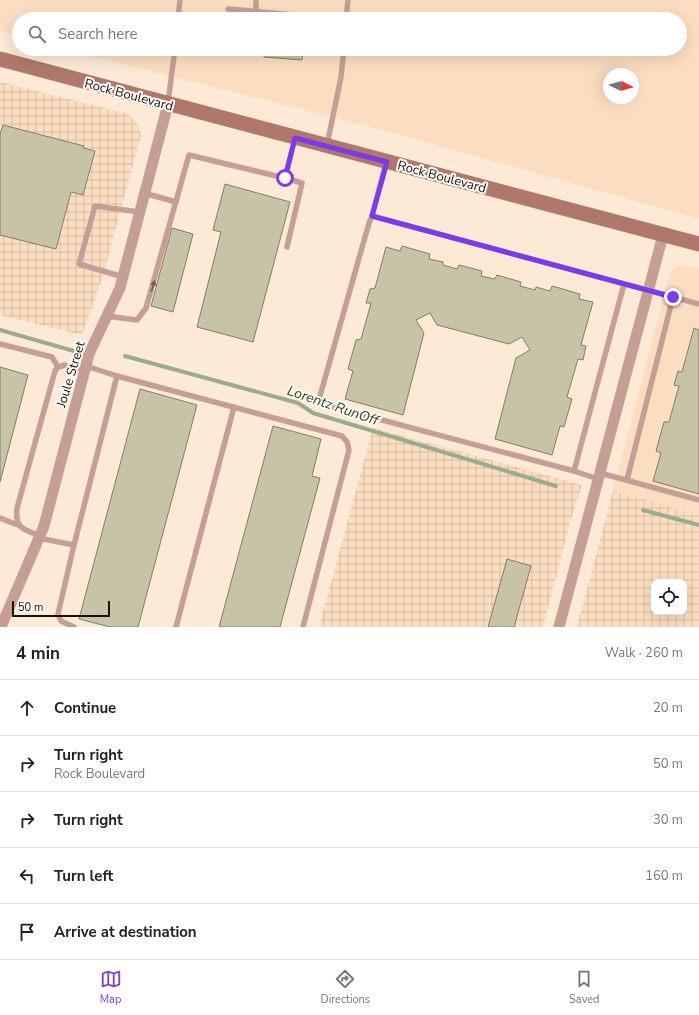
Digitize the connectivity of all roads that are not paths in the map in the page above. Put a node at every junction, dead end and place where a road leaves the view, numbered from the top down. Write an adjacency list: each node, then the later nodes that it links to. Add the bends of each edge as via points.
1 (180, 0): 6 (lane)
2 (256, 0): 5 (lane)
3 (348, 0): 8 (lane)
4 (228, 9): 5 (lane)
5 (256, 10): 7 (lane)
6 (179, 12)
7 (274, 12)
8 (347, 12)
9 (174, 56): 12 (lane)
10 (343, 56): 14 (lane)
11 (0, 59): 12 (main road, Rock Boulevard)
12 (168, 104): 13 (main road, Rock Boulevard); 17 (street, Joule Street)
13 (295, 138): 14 (main road, Rock Boulevard); 16 (lane)
14 (327, 146): 15 (main road, Rock Boulevard)
15 (387, 162): 20 (lane); 21 (main road, Rock Boulevard)
16 (285, 178): 18 (lane, via 189,155); 23 (lane, via 302,183)
17 (144, 193): 18 (lane); 19 (street, Joule Street)
18 (176, 202): 29 (lane, one-way to 18, via 136,320 146,308)
19 (139, 212): 24 (street, Joule Street); 24 (lane, via 94,206 79,264)
20 (372, 216): 25 (lane); 35 (lane, via 318,403)
21 (664, 235): 22 (main road, Rock Boulevard); 26 (street)
22 (699, 244)
23 (287, 248)
24 (123, 277): 29 (street, Joule Street)
25 (624, 284): 26 (lane); 35 (lane)
26 (649, 290): 27 (lane); 36 (street)
27 (673, 297): 28 (lane); 37 (lane)
28 (699, 304)
29 (106, 316): 32 (street, Joule Street)
30 (0, 344): 31 (lane, via 52,357)
31 (58, 367): 32 (lane, via 65,365); 40 (lane, via 17,508)
32 (85, 368): 33 (lane); 41 (street, Joule Street)
33 (117, 376): 34 (lane); 42 (lane)
34 (234, 407): 45 (lane); 46 (lane, via 342,436 347,442 349,450)
35 (574, 471): 36 (lane)
36 (599, 476): 37 (lane); 47 (street)
37 (627, 480): 38 (lane)
38 (699, 500)
39 (0, 518): 40 (lane)
40 (18, 525): 41 (lane)
41 (39, 537): 42 (lane); 43 (street, Joule Street)
42 (74, 545): 44 (lane, via 58,614 61,621)
43 (2, 627)
44 (74, 627)
45 (176, 627)
46 (303, 627)
47 (559, 627)

